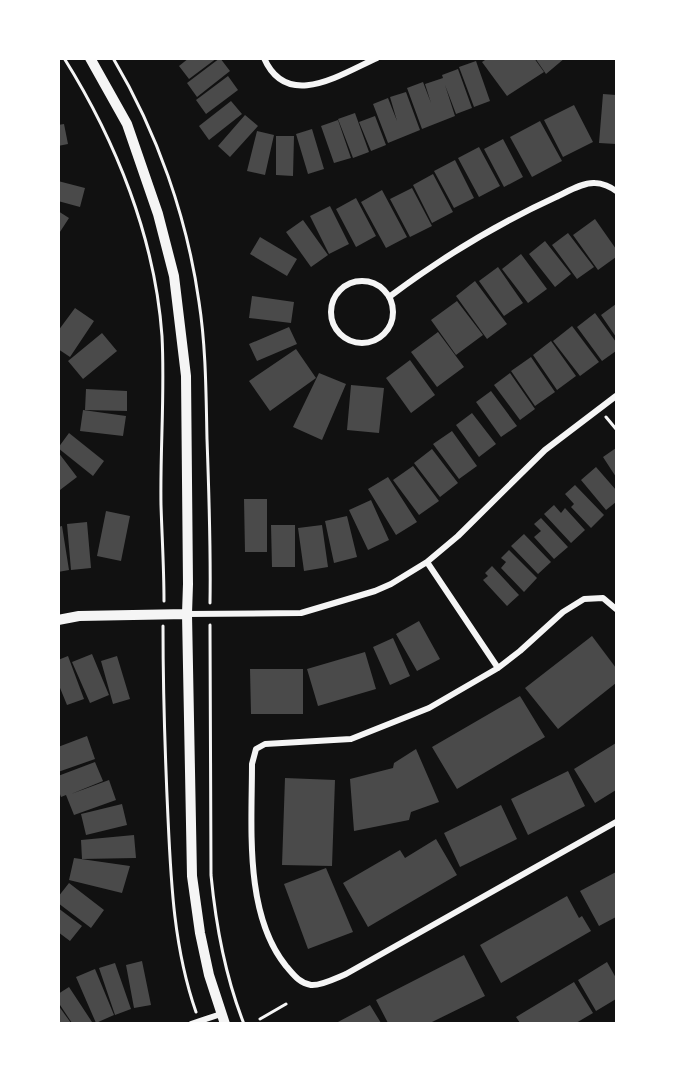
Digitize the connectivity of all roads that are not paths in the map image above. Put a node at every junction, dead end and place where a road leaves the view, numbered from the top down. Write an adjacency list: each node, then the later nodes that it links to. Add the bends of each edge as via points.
1 (90, 58): 9 (street, via 127,124 158,214 174,276 186,376)
2 (264, 58): 3 (street, via 283,82 295,86 313,86)
3 (378, 58)
4 (616, 191): 5 (street, via 594,182 534,207 503,222)
5 (389, 297): 5 (street, via 373,283 353,282 344,286 330,312 337,332 354,343 384,335 393,316)
6 (616, 396): 7 (street, via 545,450)
7 (427, 562): 9 (street, via 375,591 301,613); 11 (street)
8 (616, 609): 11 (street, via 603,598 584,599 563,612)
9 (187, 614): 10 (street, via 79,615); 13 (street, via 192,876 200,933)
10 (58, 620)
11 (498, 668): 12 (street, via 429,708 351,739 265,744 256,749 252,764 255,892 266,931 283,962 299,981 313,986 346,974)
12 (616, 822)
13 (223, 1019): 14 (street)
14 (191, 1023)

